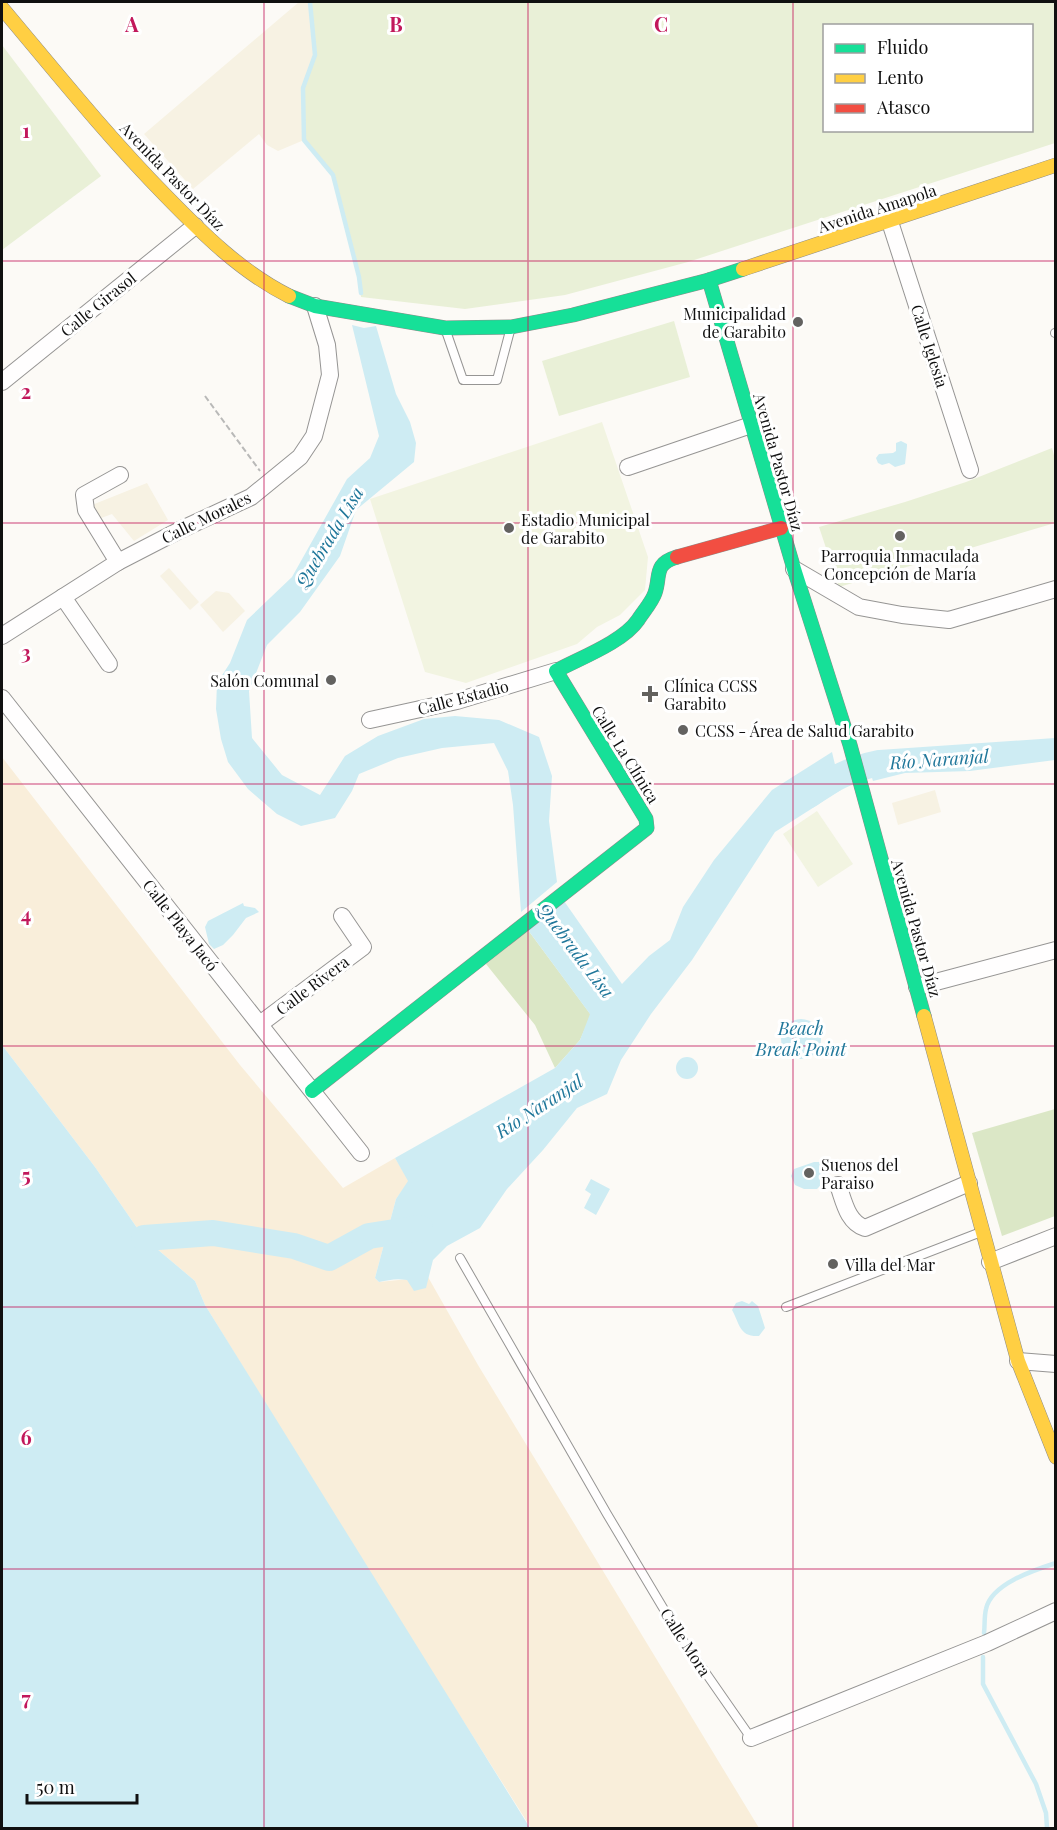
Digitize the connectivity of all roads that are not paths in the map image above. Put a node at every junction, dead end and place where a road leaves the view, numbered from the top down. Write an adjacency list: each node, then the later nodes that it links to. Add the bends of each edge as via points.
1 (2, 8): 4 (street, Avenida Pastor Díaz, via 126,155)
2 (1056, 165): 3 (street, Avenida Amapola)
3 (890, 222): 5 (street, Avenida Amapola); 12 (street, Calle Iglesia)
4 (195, 226): 6 (street, Avenida Pastor Díaz, via 254,276); 9 (street, Calle Girasol)
5 (709, 280): 8 (street, Avenida Pastor Díaz); 10 (street, Avenida Pastor Díaz)
6 (315, 306): 7 (street, Avenida Pastor Díaz); 15 (street, Calle Morales, via 327,345 330,375 314,436 300,457 250,497)
7 (445, 327): 8 (street, Avenida Pastor Díaz); 8 (lane, via 463,380 497,380)
8 (511, 327)
9 (2, 382)
10 (751, 425): 11 (street); 14 (street, Avenida Pastor Díaz)
11 (628, 467)
12 (970, 470)
13 (120, 475): 15 (street, via 84,495 86,510)
14 (781, 528): 16 (street, Avenida Pastor Díaz); 21 (street, via 667,560 657,574 655,593 636,623 616,639)
15 (118, 562): 18 (street, Calle Morales)
16 (794, 569): 17 (street, via 859,607 949,620); 26 (street, Avenida Pastor Díaz, via 850,745)
17 (1056, 589)
18 (63, 597): 19 (street, Calle Morales); 20 (street)
19 (2, 636)
20 (109, 664)
21 (556, 671): 23 (street, Calle Estadio, via 457,701); 28 (street, Calle La Clínica, via 648,824 555,902)
22 (2, 698): 27 (street, Calle Playa Jacó)
23 (370, 720)
24 (342, 916): 27 (street, Calle Rivera, via 363,946)
25 (1056, 950): 26 (street)
26 (917, 987): 30 (street, Avenida Pastor Díaz)
27 (260, 1024): 28 (street, Calle Playa Jacó)
28 (312, 1091): 29 (street, Calle Playa Jacó)
29 (361, 1153)
30 (969, 1183): 31 (street, via 865,1228 852,1220); 32 (street, Avenida Pastor Díaz)
31 (838, 1185)
32 (982, 1232): 35 (street, Avenida Pastor Díaz); 36 (lane)
33 (1056, 1236): 35 (street)
34 (460, 1258): 41 (lane, Calle Mora, via 678,1633)
35 (990, 1262): 37 (street, Avenida Pastor Díaz)
36 (786, 1307)
37 (1018, 1360): 38 (street); 39 (street, Avenida Pastor Díaz)
38 (1056, 1364)
39 (1056, 1457)
40 (1056, 1611): 41 (street, Calle Mora, via 987,1643)
41 (751, 1738)

